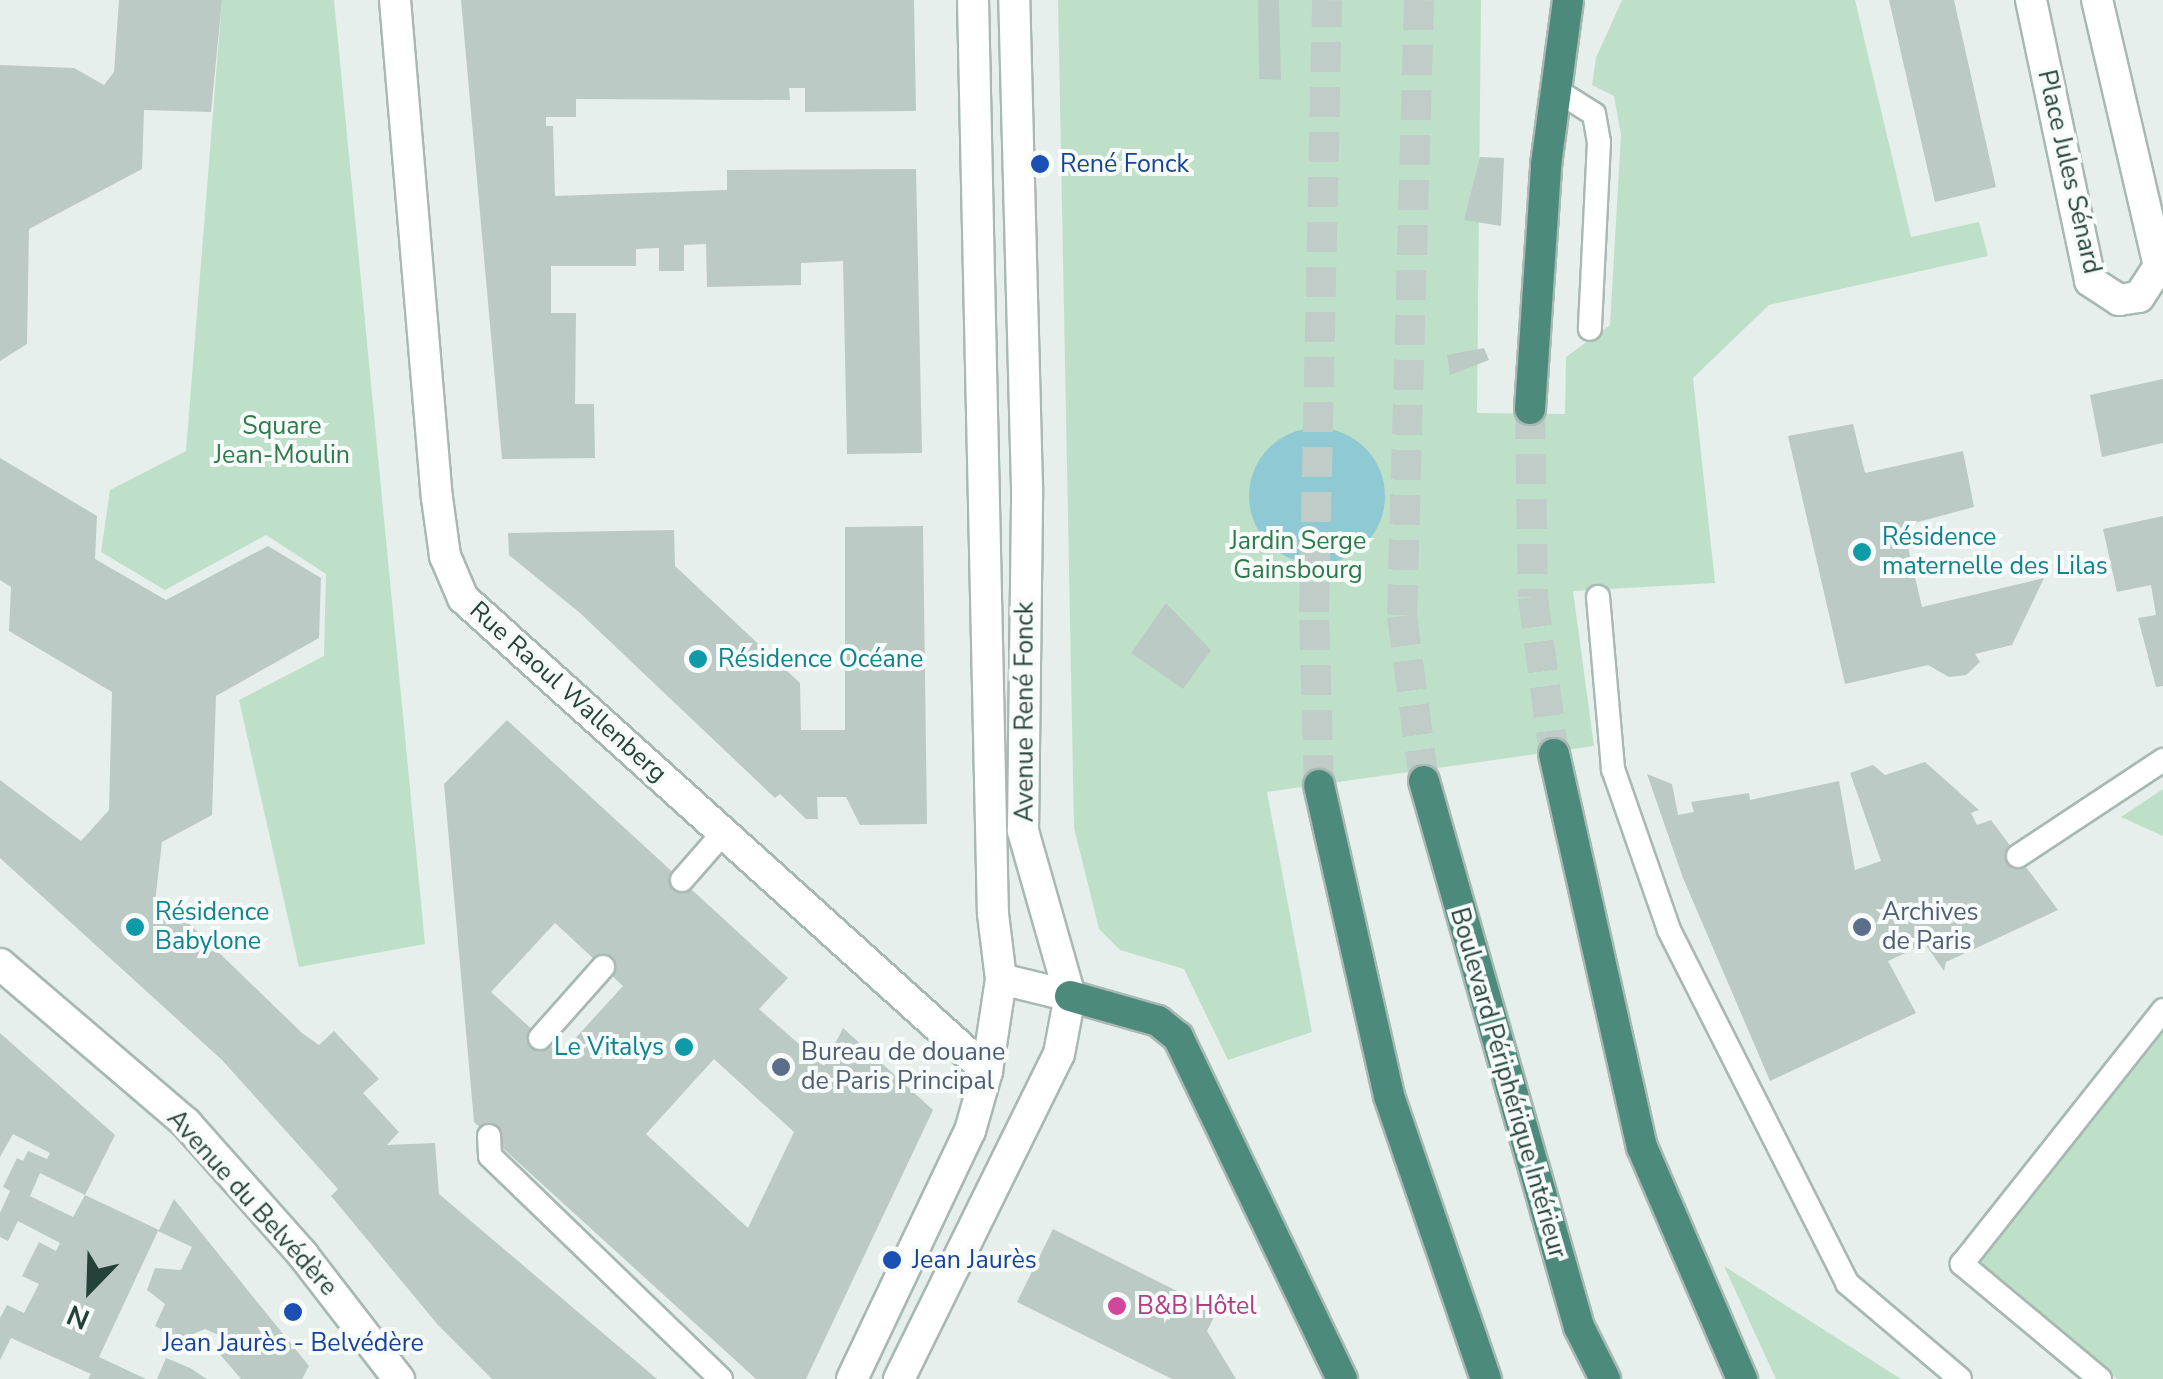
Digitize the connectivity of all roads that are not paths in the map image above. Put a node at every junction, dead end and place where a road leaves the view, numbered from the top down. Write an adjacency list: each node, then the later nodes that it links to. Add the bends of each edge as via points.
1 (395, 0): 15 (street, Rue Raoul Wallenberg, via 437,498 453,579 481,619)
2 (974, 0): 20 (street, Avenue René Fonck, via 981,526 993,914)
3 (1014, 0): 21 (street, Avenue René Fonck, via 1026,487 1024,831)
4 (1568, 0): 7 (highway)
5 (2031, 0): 6 (street, Place Jules Sénard, via 2090,281 2119,300 2139,297 2159,266)
6 (2096, 0)
7 (1556, 90): 8 (lane, via 1594,114 1599,142); 9 (highway)
8 (1590, 328)
9 (1530, 408)
10 (1598, 597): 34 (lane, via 1613,769 1669,930 1846,1283)
11 (1554, 754): 33 (highway, via 1642,1147)
12 (2163, 760): 16 (lane)
13 (1424, 781): 32 (highway, Boulevard Périphérique Intérieur, via 1578,1327)
14 (1319, 784): 31 (highway, via 1390,1096)
15 (724, 832): 17 (lane); 24 (street, Rue Raoul Wallenberg)
16 (2018, 856)
17 (682, 880)
18 (0, 964): 26 (street, Avenue du Belvédère, via 186,1123 303,1255)
19 (603, 967): 23 (lane)
20 (1001, 979): 21 (street); 24 (street, Avenue René Fonck)
21 (1070, 996): 29 (street, Avenue René Fonck, via 1058,1054); 30 (highway, via 1158,1022 1178,1037)
22 (2163, 1010): 35 (lane, via 1962,1264)
23 (540, 1038)
24 (987, 1071): 28 (street, Avenue René Fonck, via 970,1131)
25 (489, 1136): 27 (lane, via 490,1156)
26 (399, 1379)
27 (721, 1379)
28 (852, 1379)
29 (899, 1379)
30 (1342, 1379)
31 (1486, 1379)
32 (1605, 1379)
33 (1742, 1379)
34 (1960, 1379)
35 (2100, 1379)

